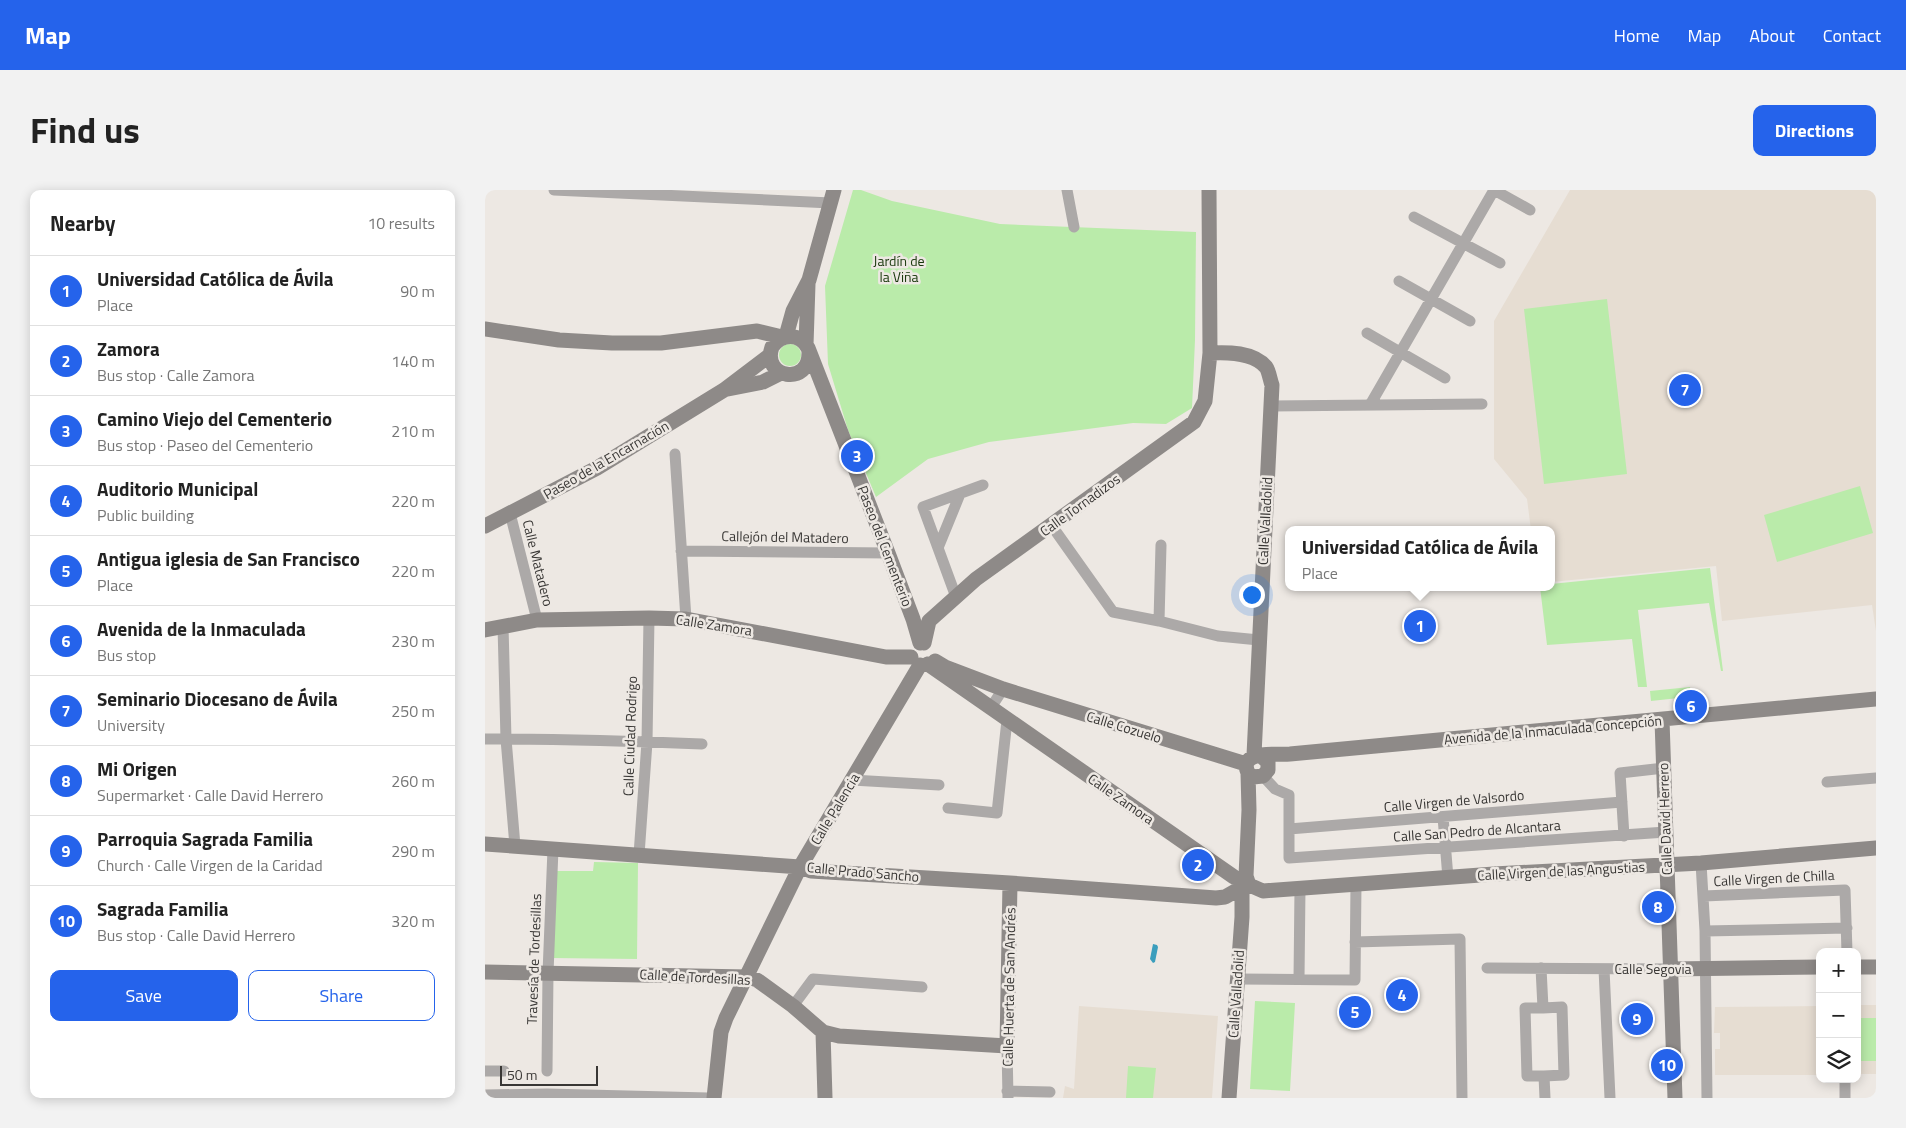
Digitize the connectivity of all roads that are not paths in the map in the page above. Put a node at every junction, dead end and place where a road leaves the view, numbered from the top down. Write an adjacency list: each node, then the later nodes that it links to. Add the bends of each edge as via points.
1 (554, 190): 5 (street)
2 (1067, 190): 8 (street)
3 (1209, 190): 22 (street, Calle Tornadizos)
4 (1494, 190): 6 (street); 9 (street)
5 (832, 196): 11 (street, Paseo del Cementerio)
6 (1530, 210)
7 (1414, 216): 9 (street)
8 (1074, 227)
9 (1463, 244): 10 (street); 13 (street)
10 (1500, 263)
11 (809, 280): 18 (street, Paseo del Cementerio); 19 (street, Paseo del Cementerio)
12 (1399, 280): 13 (street)
13 (1431, 299): 14 (street); 20 (street)
14 (1470, 321)
15 (485, 329): 16 (street, via 559,340 613,343 661,342)
16 (738, 333): 18 (street, via 757,331); 21 (street, via 758,342)
17 (1367, 333): 20 (street)
18 (784, 337): 19 (street, via 797,337); 21 (street, via 775,343)
19 (808, 349): 24 (street, via 808,364); 27 (street, Paseo del Cementerio)
20 (1400, 352): 25 (street); 29 (street)
21 (771, 353): 23 (street, via 773,366); 26 (street, Paseo de la Encarnación)
22 (1210, 353): 30 (street, Calle Valladolid, via 1251,356 1266,367 1272,385); 36 (street, Calle Tornadizos, via 1205,401 1194,422)
23 (781, 373): 24 (street); 26 (street, Paseo de la Encarnación, via 763,382)
24 (799, 373): 27 (street)
25 (1445, 378)
26 (724, 390): 34 (street, Paseo de la Encarnación, via 597,468)
27 (826, 394): 40 (street, Paseo del Cementerio)
28 (1482, 404): 29 (street)
29 (1370, 405): 30 (street)
30 (1271, 406): 48 (street, Calle Valladolid)
31 (675, 454): 39 (street)
32 (983, 485): 33 (street)
33 (959, 494): 38 (street); 38 (street, via 923,507)
34 (510, 513): 35 (street, Paseo de la Encarnación); 44 (street, Calle Matadero)
35 (485, 526)
36 (1052, 526): 41 (street, Calle Tornadizos, via 976,579); 45 (street, via 1113,612)
37 (1161, 545): 45 (street)
38 (938, 548): 41 (street)
39 (681, 550): 40 (street, Callejón del Matadero); 43 (street)
40 (888, 553): 49 (street, Paseo del Cementerio)
41 (956, 597): 49 (street, Calle Tornadizos, via 929,621)
42 (649, 618): 43 (street, Calle Zamora); 44 (street, Calle Zamora); 58 (street, Calle Ciudad Rodrigo)
43 (686, 618): 50 (street, Calle Zamora)
44 (537, 620): 46 (street, Calle Zamora)
45 (1159, 621): 48 (street, via 1218,636)
46 (503, 626): 47 (street, Calle Zamora); 57 (street)
47 (485, 630)
48 (1259, 640): 60 (street, Calle Valladolid)
49 (922, 643): 50 (street, Calle Palencia, via 913,648); 50 (street, Paseo del Cementerio, via 931,646 934,652)
50 (923, 662): 51 (street, Calle Cozuelo); 53 (street, Calle Zamora); 63 (street, Calle Palencia)
51 (1003, 689): 53 (street); 60 (street, Calle Cozuelo)
52 (1876, 699): 55 (street, Avenida de la Inmaculada Concepción)
53 (990, 709): 54 (street, Calle Zamora)
54 (1007, 720): 67 (street, via 997,813); 83 (street, Calle Zamora)
55 (1662, 720): 60 (street, Avenida de la Inmaculada Concepción, via 1290,754); 61 (street, Calle David Herrero)
56 (485, 739): 57 (street)
57 (506, 739): 58 (street); 73 (street)
58 (647, 742): 59 (street); 77 (street, Calle Ciudad Rodrigo)
59 (702, 744)
60 (1257, 766): 69 (street, via 1275,789 1289,795); 83 (street, Calle Valladolid)
61 (1664, 768): 66 (street, via 1620,773); 70 (street, Calle David Herrero)
62 (1876, 778): 64 (street)
63 (852, 780): 65 (street); 80 (street, Calle Palencia)
64 (1827, 782)
65 (939, 785)
66 (1622, 802): 68 (street, Calle Virgen de Valsordo); 71 (street)
67 (948, 808)
68 (1443, 817): 69 (street, Calle Virgen de Valsordo); 74 (street)
69 (1289, 828): 74 (street, Calle San Pedro de Alcantara, via 1289,858)
70 (1666, 832): 71 (street, Calle San Pedro de Alcantara); 79 (street, Calle David Herrero)
71 (1625, 836): 74 (street, Calle San Pedro de Alcantara)
72 (485, 844): 73 (street, Calle Prado Sancho)
73 (515, 846): 76 (street, Calle Prado Sancho)
74 (1445, 848): 81 (street)
75 (1876, 848): 78 (street, Calle Virgen de las Angustias)
76 (553, 849): 77 (street, Calle Prado Sancho); 100 (street, Travesía de Tordesillas)
77 (639, 855): 80 (street, Calle Prado Sancho)
78 (1701, 863): 79 (street, Calle Virgen de las Angustias); 86 (street)
79 (1667, 865): 81 (street, Calle Virgen de las Angustias); 97 (street, Calle David Herrero)
80 (801, 867): 82 (street, Calle Prado Sancho, via 811,871); 101 (street, Calle Palencia)
81 (1448, 878): 84 (street, Calle Virgen de las Angustias)
82 (1011, 882): 83 (street, Calle Prado Sancho, via 1216,898 1225,897); 108 (street, Calle Huerta de San Andrés)
83 (1242, 882): 85 (street, Calle Virgen de las Angustias, via 1263,891); 102 (street, Calle Valladolid)
84 (1356, 884): 85 (street, Calle Virgen de las Angustias); 89 (street)
85 (1300, 888): 103 (street)
86 (1703, 896): 87 (street, Calle Virgen de Chilla, via 1845,890); 88 (street)
87 (1847, 928): 88 (street); 90 (street)
88 (1705, 931): 98 (street)
89 (1355, 942): 103 (street, via 1355,980); 122 (street, via 1460,939 1464,969)
90 (1847, 948)
91 (1816, 967): 98 (street, Calle Segovia)
92 (1861, 967): 93 (street)
93 (1876, 967)
94 (1487, 968): 95 (street, Calle Segovia)
95 (1541, 968): 96 (street, Calle Segovia); 106 (street)
96 (1603, 968): 97 (street, Calle Segovia); 124 (street)
97 (1671, 969): 98 (street, Calle Segovia); 125 (street, Calle David Herrero)
98 (1705, 969): 126 (street)
99 (485, 972): 100 (street, Calle de Tordesillas)
100 (547, 972): 101 (street, Calle de Tordesillas); 111 (street, Travesía de Tordesillas)
101 (748, 977): 105 (street, Calle de Tordesillas); 119 (street, Calle Palencia, via 721,1032)
102 (1237, 979): 103 (street); 121 (street, Calle Valladolid)
103 (1299, 980)
104 (922, 987): 105 (street, via 813,979)
105 (793, 1006): 107 (street, Calle de Tordesillas)
106 (1543, 1008): 112 (street, via 1525,1008 1527,1076); 112 (street, via 1561,1007 1564,1075)
107 (823, 1032): 108 (street, via 839,1036); 120 (street)
108 (1007, 1046): 115 (street, Calle Huerta de San Andrés)
109 (485, 1071): 110 (street)
110 (504, 1071)
111 (547, 1071)
112 (1544, 1076): 123 (street)
113 (1845, 1083): 127 (street)
114 (1050, 1092): 115 (street, Calle Huerta de San Andrés)
115 (1008, 1094)
116 (485, 1095): 117 (street)
117 (513, 1096): 118 (street)
118 (708, 1098)
119 (714, 1098)
120 (825, 1098)
121 (1229, 1098)
122 (1462, 1098)
123 (1545, 1098)
124 (1610, 1098)
125 (1675, 1098)
126 (1707, 1098)
127 (1845, 1098)

